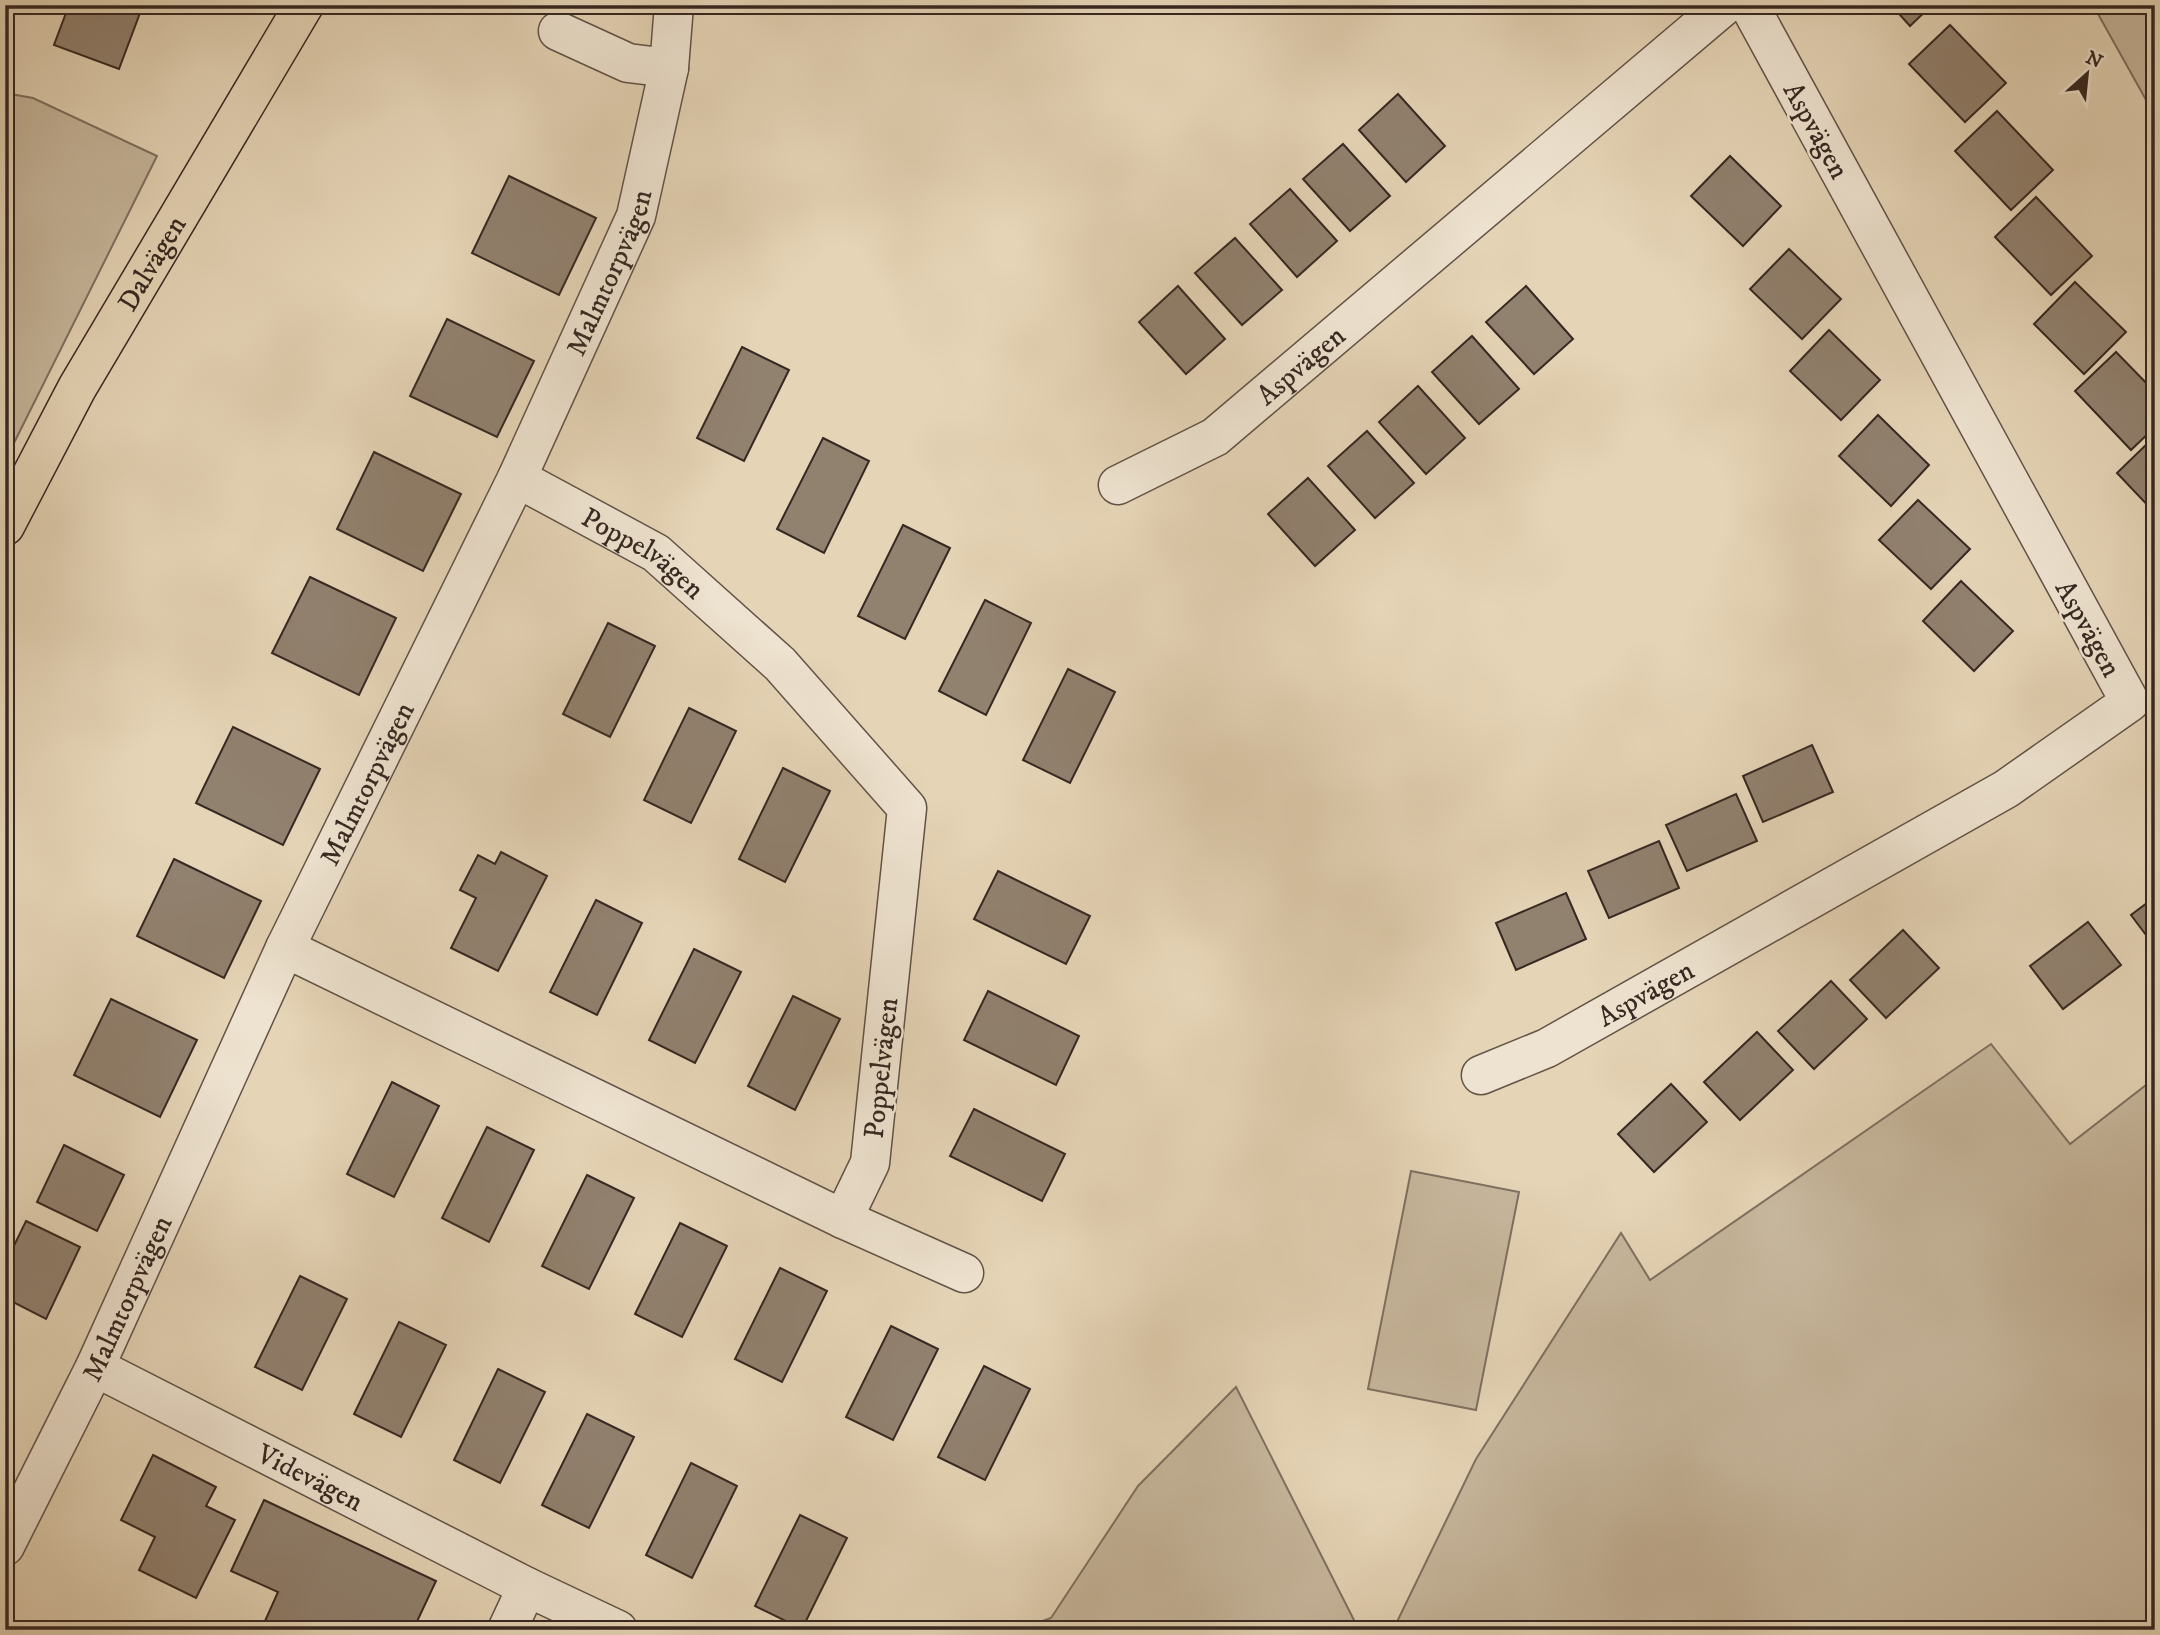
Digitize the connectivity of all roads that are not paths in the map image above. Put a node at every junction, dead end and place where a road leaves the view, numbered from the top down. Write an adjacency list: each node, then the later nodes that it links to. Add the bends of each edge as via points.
1 (304, 5): 9 (main road, Dalvägen, via 77,388)
2 (674, 5): 6 (street, Malmtorpvägen)
3 (1725, 5): 8 (street, Aspvägen, via 1216,437)
4 (1749, 5): 11 (street, Aspvägen, via 2130,702 2006,789 1546,1048)
5 (558, 31): 6 (street, via 628,63)
6 (669, 68): 7 (street, Malmtorpvägen, via 636,216)
7 (517, 478): 10 (street, Malmtorpvägen); 12 (street, Poppelvägen, via 656,553 780,664 907,808 870,1163)
8 (1118, 485)
9 (5, 526)
10 (285, 948): 12 (street); 14 (street, Malmtorpvägen)
11 (1480, 1075)
12 (843, 1219): 13 (street)
13 (964, 1273)
14 (94, 1367): 15 (street, Malmtorpvägen); 16 (street, Videvägen)
15 (5, 1546)
16 (527, 1587): 17 (street); 18 (street, Videvägen)
17 (507, 1630)
18 (618, 1630)

